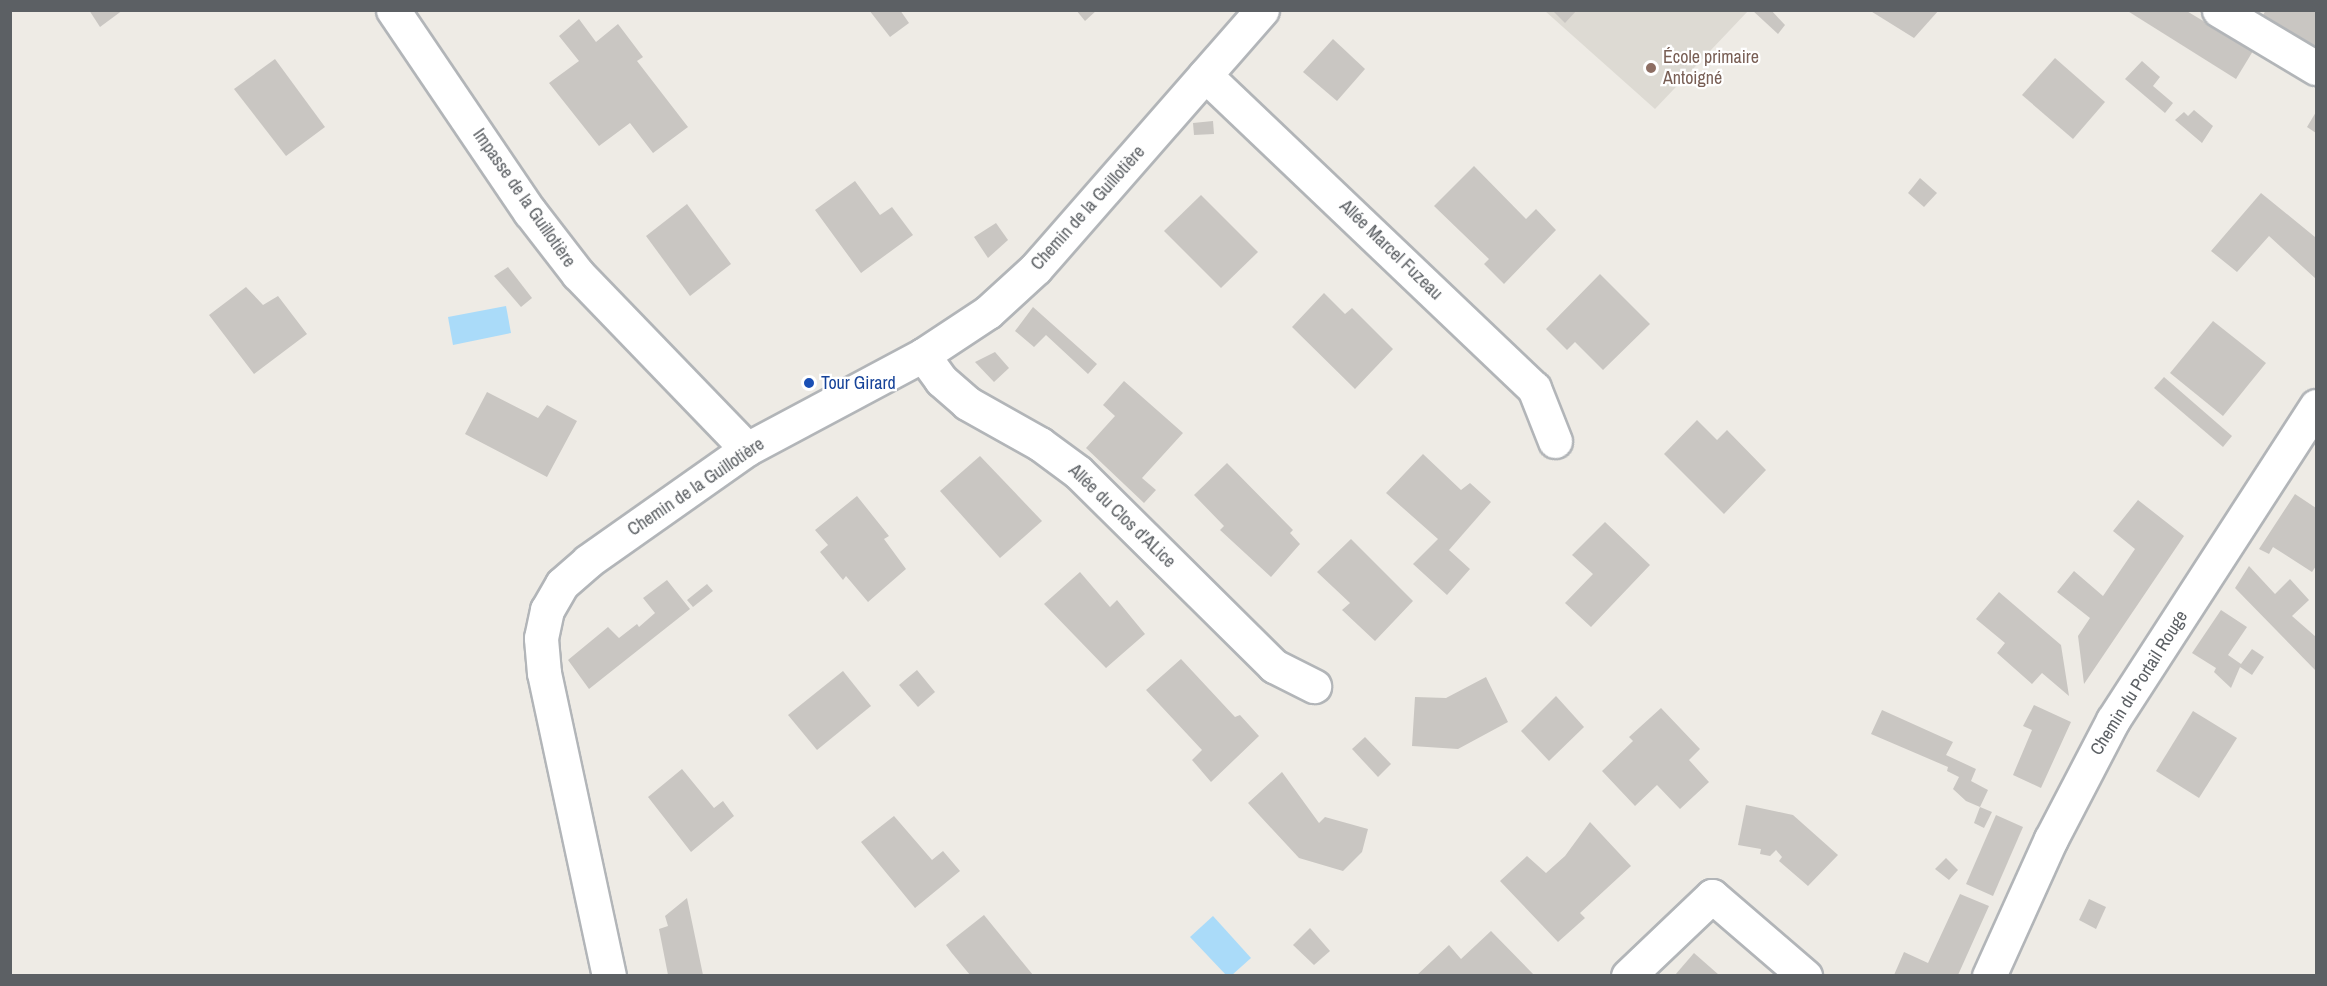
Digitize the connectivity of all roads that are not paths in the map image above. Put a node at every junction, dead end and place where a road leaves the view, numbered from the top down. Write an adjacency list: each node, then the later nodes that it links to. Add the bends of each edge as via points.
1 (393, 10): 9 (street, Impasse de la Guillotière, via 530,212 578,274)
2 (1262, 10): 5 (street, Chemin de la Guillotière)
3 (2219, 10): 4 (street)
4 (2316, 68)
5 (1205, 75): 6 (street, Chemin de la Guillotière, via 1036,268 988,312); 8 (street, Allée Marcel Fuzeau, via 1534,388)
6 (923, 355): 9 (street, Chemin de la Guillotière); 10 (street, Allée du Clos d'ALice, via 941,380 967,403 1060,457 1274,666)
7 (2316, 406): 14 (street, Chemin du Portail Rouge, via 2113,720 2051,839)
8 (1555, 441)
9 (747, 449): 11 (street, Chemin de la Guillotière, via 588,561 562,584 547,610 541,638 544,673)
10 (1314, 686)
11 (609, 975)
12 (1628, 975): 13 (street, via 1712,896)
13 (1805, 975)
14 (1989, 975)

